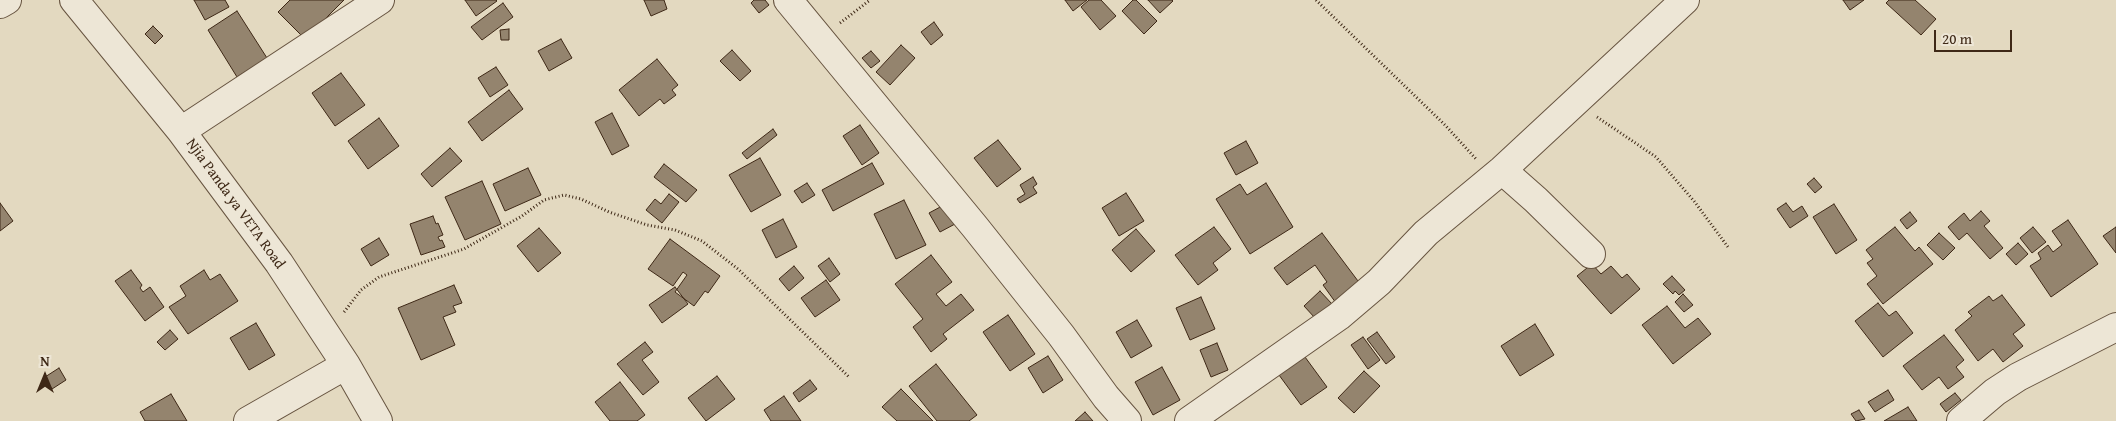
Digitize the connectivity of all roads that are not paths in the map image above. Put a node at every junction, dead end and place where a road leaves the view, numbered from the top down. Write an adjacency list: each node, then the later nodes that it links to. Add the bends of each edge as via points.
1 (7, 0): 6 (street)
2 (74, 0): 7 (street, Njia Panda ya VETA Road)
3 (380, 0): 7 (street)
4 (788, 0): 14 (street, via 975,226)
5 (1685, 0): 8 (street)
6 (0, 4)
7 (181, 131): 11 (street, Njia Panda ya VETA Road, via 279,263)
8 (1497, 174): 9 (street, via 1536,200); 15 (street, via 1426,233 1379,282 1339,316)
9 (1591, 254)
10 (2116, 327): 16 (street, via 2018,377)
11 (346, 365): 12 (street); 13 (street, Njia Panda ya VETA Road)
12 (248, 421)
13 (378, 421)
14 (1127, 421)
15 (1189, 421)
16 (1961, 421)

